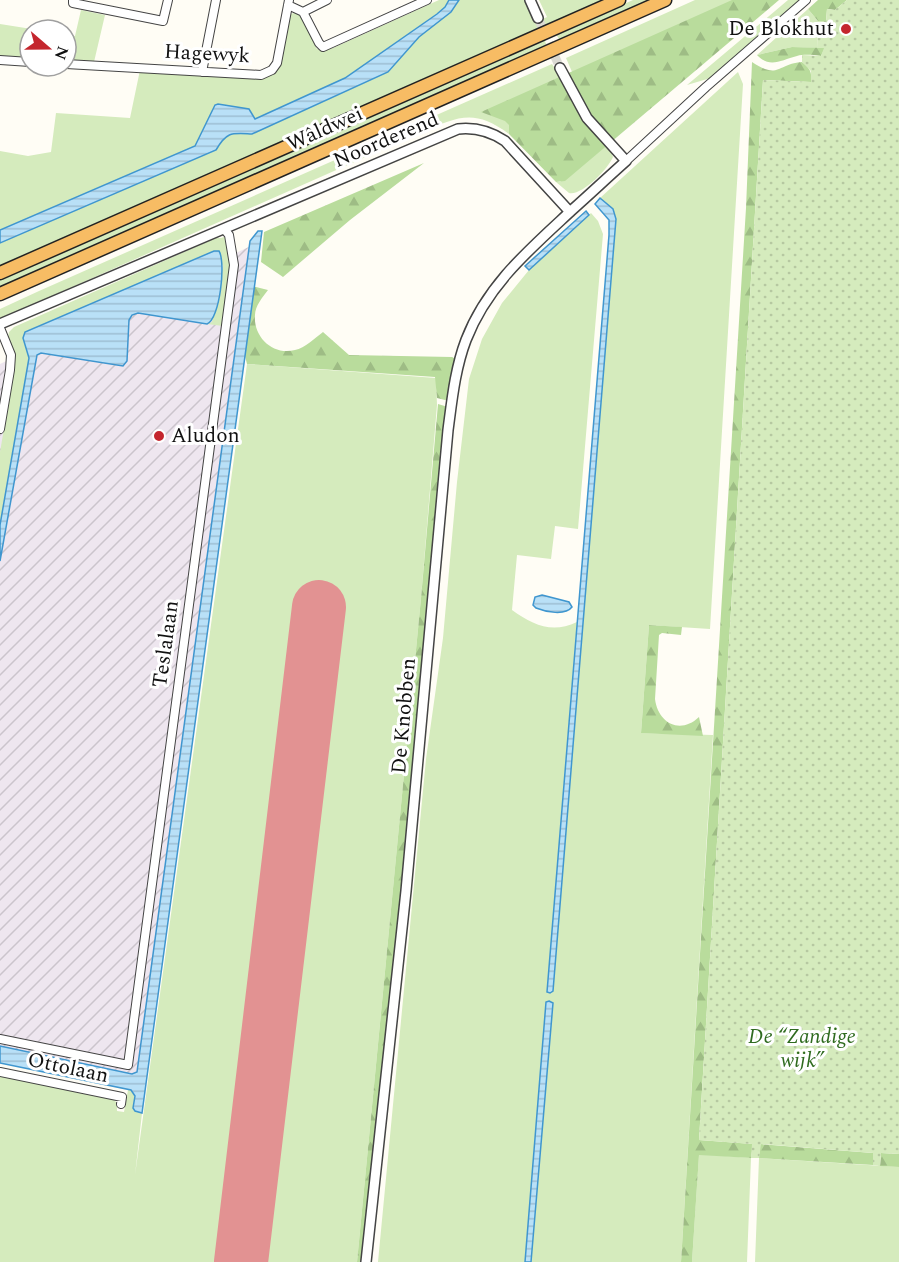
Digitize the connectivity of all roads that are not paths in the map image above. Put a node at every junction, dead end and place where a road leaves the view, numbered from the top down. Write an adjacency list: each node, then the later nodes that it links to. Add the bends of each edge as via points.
1 (73, 0): 2 (street, via 164,21)
2 (168, 0)
3 (216, 0): 17 (street)
4 (327, 0): 11 (street)
5 (427, 0): 11 (street, via 323,46)
6 (530, 0): 12 (street)
7 (620, 0): 21 (highway, Wâldwei)
8 (665, 0): 22 (highway, Wâldwei)
9 (806, 0): 18 (street)
10 (289, 3): 11 (street); 17 (street, Hagewyk, via 277,63 272,70 261,75)
11 (303, 12)
12 (538, 18)
13 (0, 60): 14 (street)
14 (18, 61)
15 (78, 65): 17 (street, Hagewyk)
16 (560, 68): 18 (street, via 581,110)
17 (202, 72)
18 (626, 160): 19 (street)
19 (570, 212): 20 (street, Noorderend, via 505,141 493,133 468,128 447,132); 29 (street, De Knobben, via 515,262 493,289 466,340 453,391)
20 (224, 229): 23 (street, Noorderend); 26 (street, Teslalaan, via 229,235 234,265)
21 (0, 273)
22 (0, 294)
23 (0, 326): 24 (street, via 10,355 10,370)
24 (0, 429)
25 (0, 1039): 26 (street, Ottolaan)
26 (128, 1065)
27 (0, 1072): 28 (street, Ottolaan, via 122,1098)
28 (121, 1104)
29 (366, 1262)

